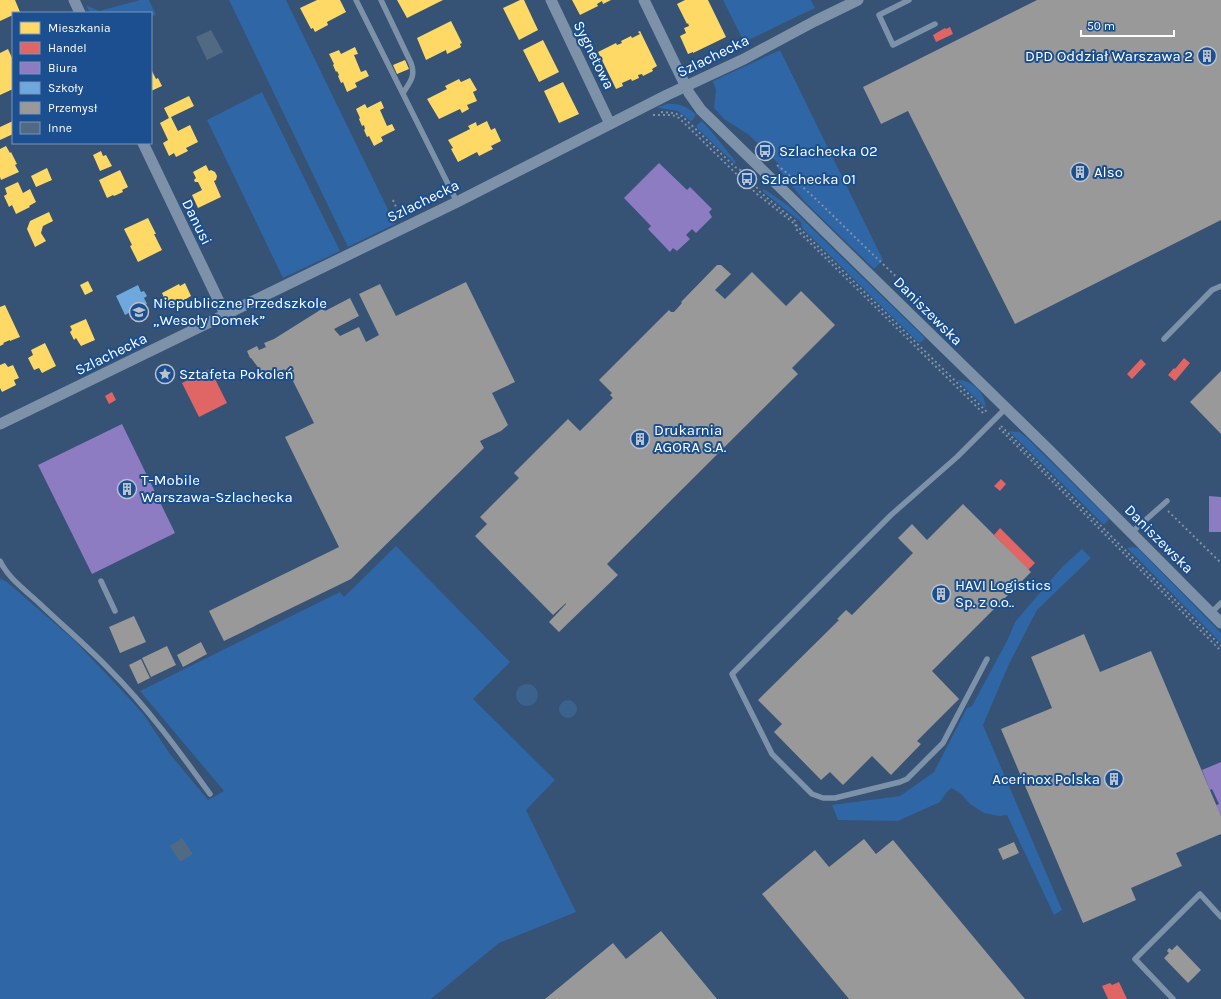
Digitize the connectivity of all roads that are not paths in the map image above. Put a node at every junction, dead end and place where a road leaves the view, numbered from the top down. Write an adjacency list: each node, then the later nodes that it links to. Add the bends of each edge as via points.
1 (74, 0): 8 (street)
2 (356, 0): 11 (lane)
3 (381, 0): 11 (lane, via 414,71)
4 (551, 0): 12 (street, Sygnetowa)
5 (644, 0): 10 (street, Daniszewska)
6 (858, 0): 10 (street, Szlachecka)
7 (909, 0): 9 (lane, via 879,15 893,45)
8 (80, 12)
9 (935, 24)
10 (685, 87): 12 (street, Szlachecka); 18 (street, Daniszewska, via 701,110)
11 (403, 94): 14 (lane)
12 (610, 124): 14 (street, Szlachecka)
13 (143, 144): 16 (street, Danusi)
14 (456, 202): 16 (street, Szlachecka)
15 (1221, 286): 17 (lane, via 1212,290)
16 (225, 314): 19 (street, Szlachecka)
17 (1164, 339)
18 (1006, 408): 21 (street, Daniszewska); 28 (lane, via 957,457 891,515 732,674 772,754 812,794 823,798 835,798 907,779 943,743)
19 (0, 424)
20 (1164, 503): 21 (lane)
21 (1131, 533): 26 (street, Daniszewska)
22 (0, 561): 29 (lane, via 4,570 21,587 130,690)
23 (101, 581): 25 (lane)
24 (1221, 603): 26 (lane)
25 (115, 611)
26 (1211, 613): 27 (street, Daniszewska)
27 (1221, 623)
28 (987, 659)
29 (210, 794)
30 (1221, 917): 31 (lane, via 1200,894 1135,959)
31 (1173, 999)

